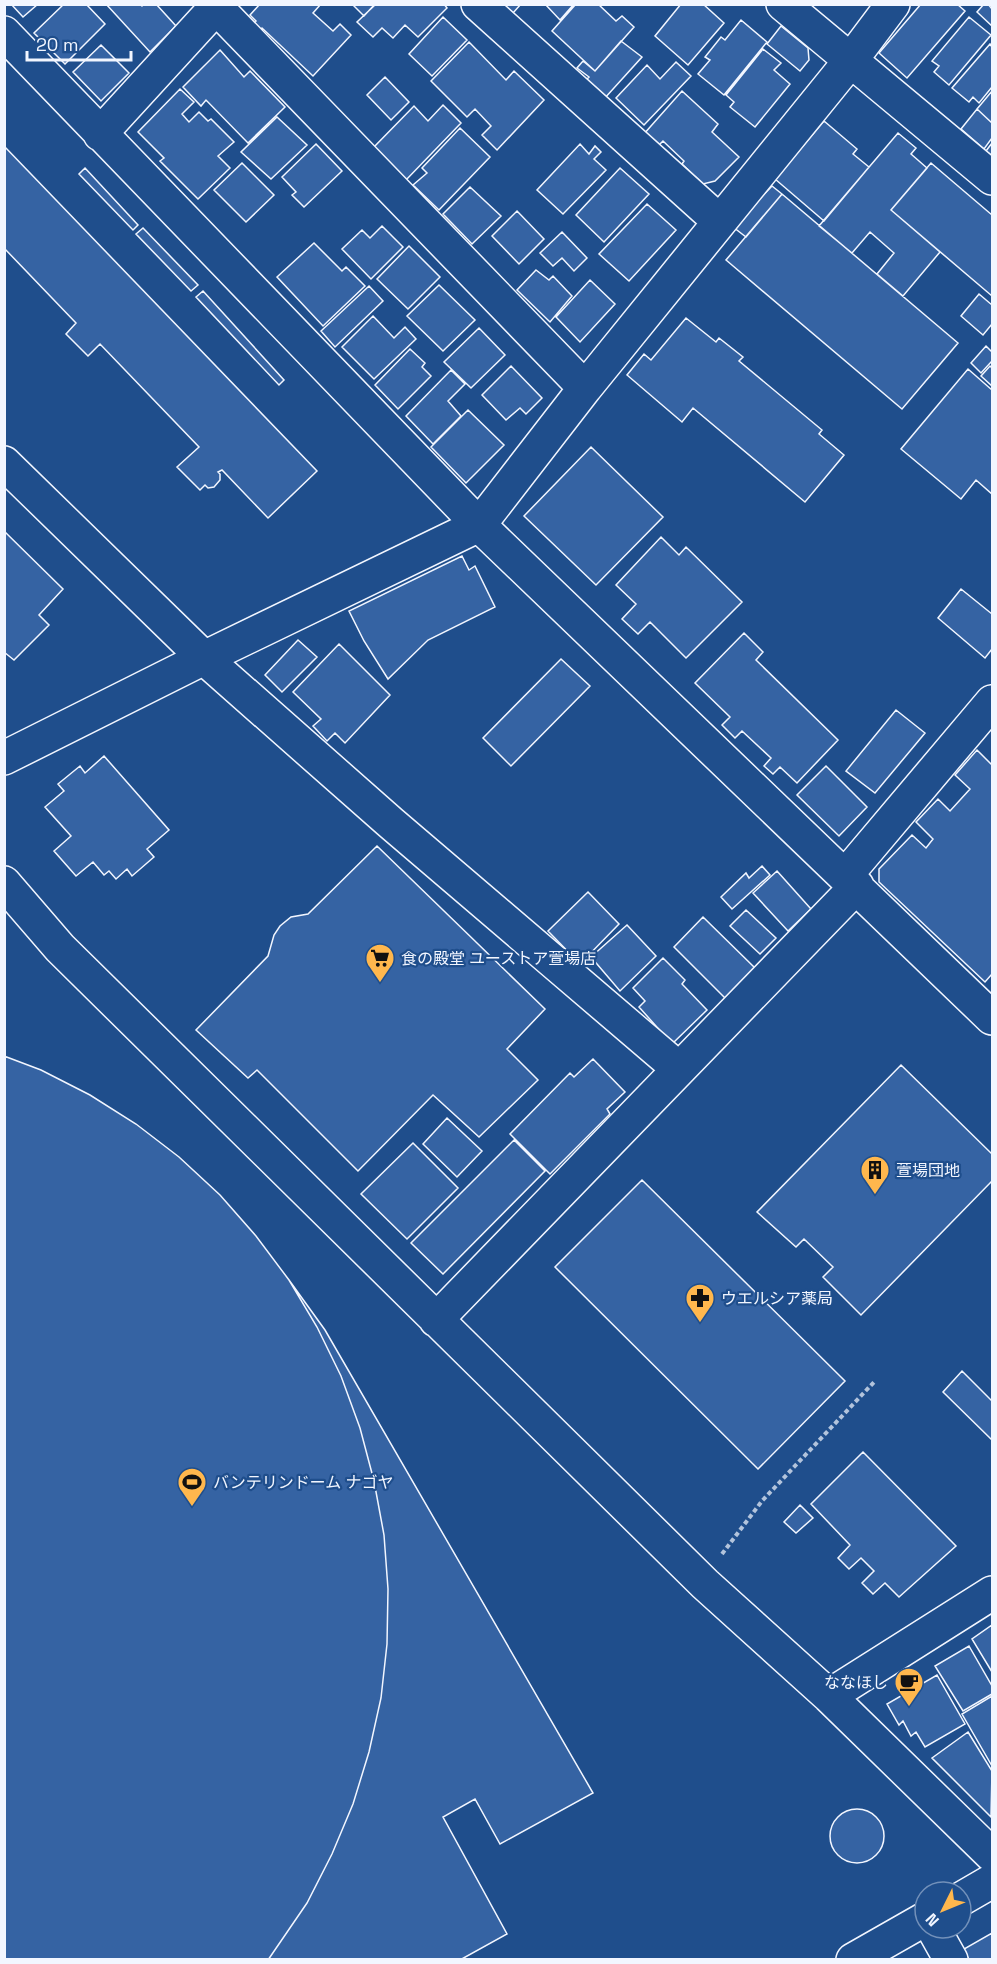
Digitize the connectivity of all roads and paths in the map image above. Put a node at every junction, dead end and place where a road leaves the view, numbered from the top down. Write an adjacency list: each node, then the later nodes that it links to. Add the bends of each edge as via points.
1 (478, 4): 9 (street)
2 (783, 4): 6 (street)
3 (893, 4): 6 (street)
4 (216, 6): 7 (street); 10 (street)
5 (4, 33): 7 (street)
6 (851, 60): 8 (street); 9 (street)
7 (100, 134): 12 (street)
8 (993, 178)
9 (719, 221): 10 (street)
10 (585, 388): 12 (street)
11 (4, 463): 13 (street)
12 (479, 525): 13 (street); 16 (street)
13 (204, 658): 15 (street); 19 (street)
14 (989, 714): 16 (street)
15 (4, 758)
16 (851, 880): 18 (street); 19 (street)
17 (4, 883): 20 (street, via 60,948)
18 (993, 1018)
19 (679, 1069): 20 (street)
20 (436, 1320): 24 (street, via 705,1584)
21 (875, 1381): 22 (path, via 762,1501)
22 (720, 1557)
23 (993, 1593): 24 (street)
24 (829, 1696): 25 (street)
25 (993, 1855)
26 (993, 1881): 27 (street)
27 (973, 1892)
28 (913, 1926): 30 (street)
29 (940, 1940): 31 (street)
30 (853, 1959)
31 (951, 1959)

